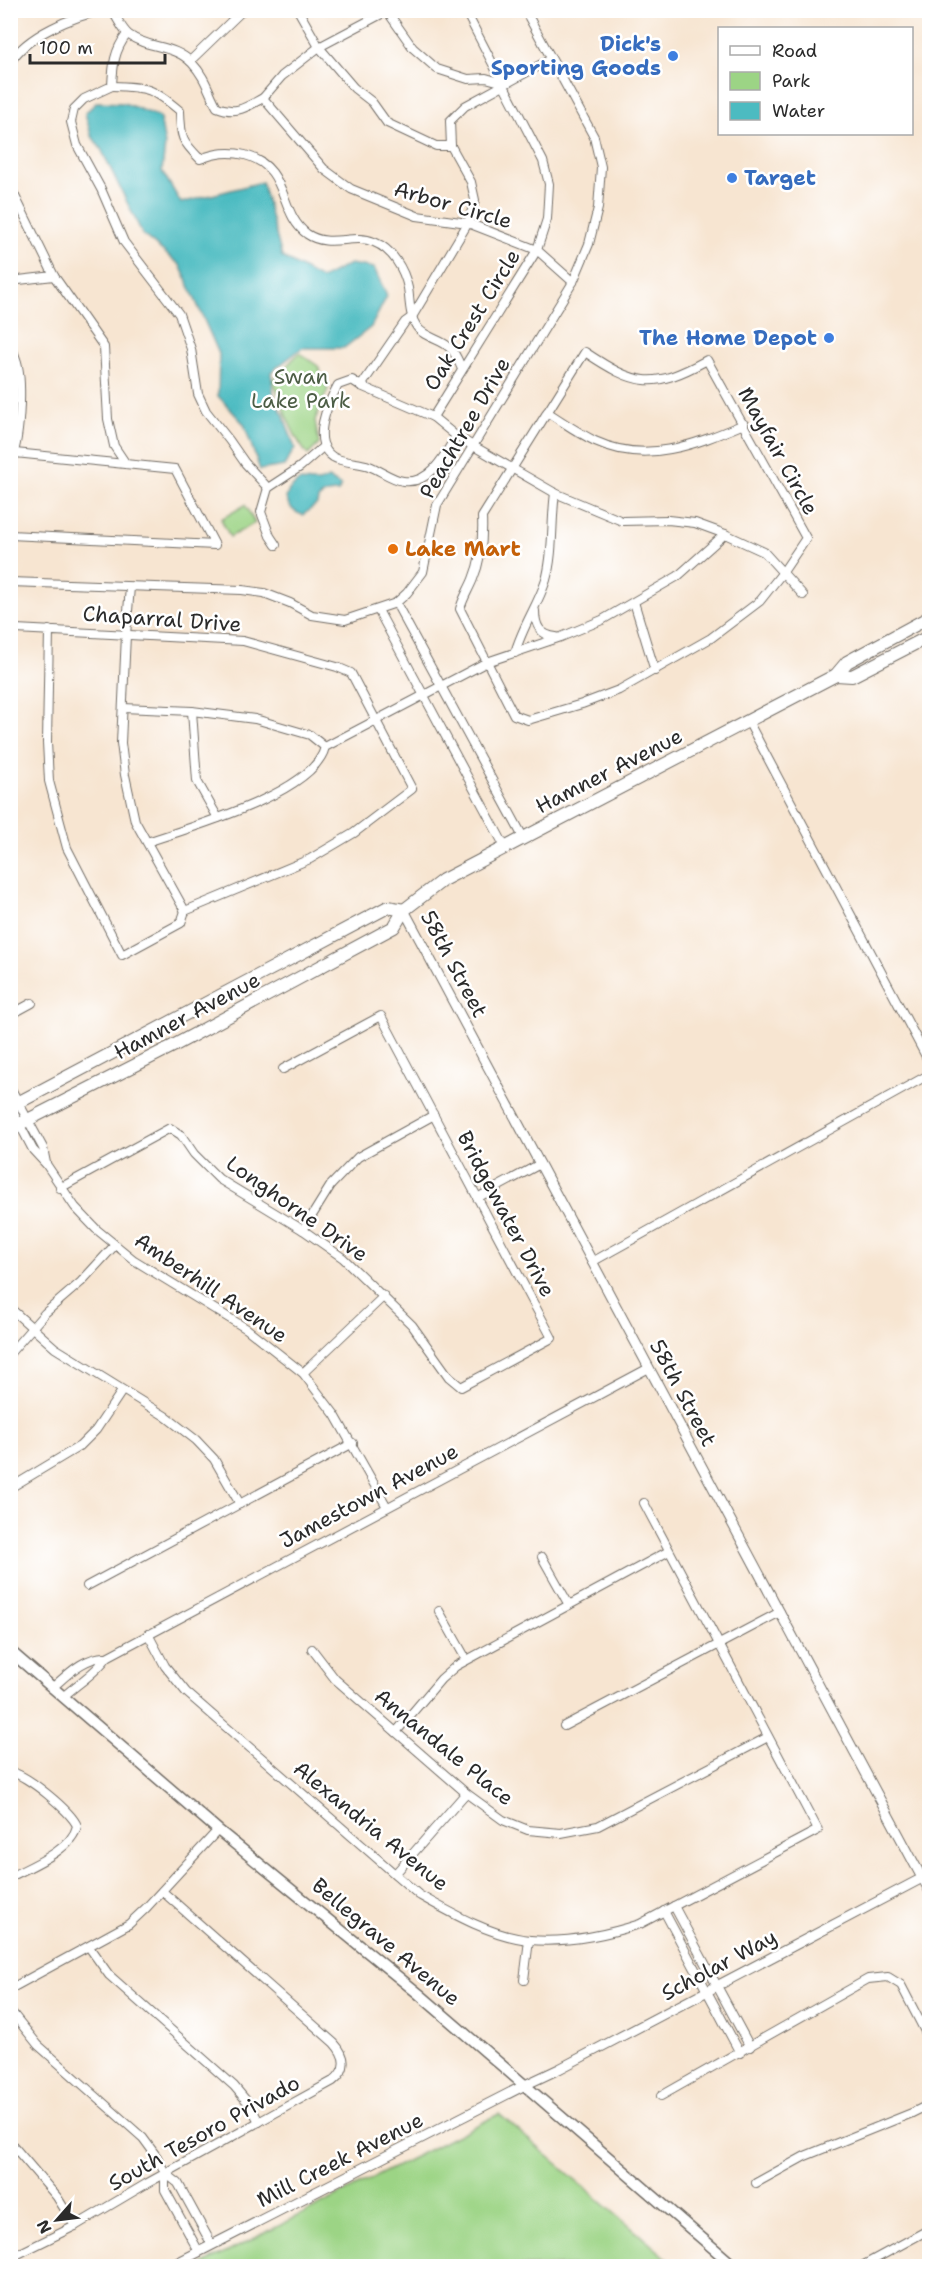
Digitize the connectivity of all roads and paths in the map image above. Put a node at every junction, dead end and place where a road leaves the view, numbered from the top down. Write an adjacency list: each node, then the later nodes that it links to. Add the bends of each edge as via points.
1 (104, 10): 6 (street); 11 (street, via 56,25)
2 (243, 10): 12 (street)
3 (298, 10): 9 (street)
4 (465, 10): 13 (street, Oak Crest Circle)
5 (525, 10): 10 (street, Peachtree Drive)
6 (117, 11): 8 (street)
7 (388, 11): 9 (street); 13 (street, via 413,48 437,69 468,79)
8 (127, 34): 12 (street, via 169,48); 14 (street, via 113,58)
9 (319, 47): 15 (street, via 282,76); 16 (street, via 387,123 436,146)
10 (551, 59): 13 (street); 24 (street, Peachtree Drive, via 594,137 600,167 598,208)
11 (11, 60)
12 (190, 62): 15 (street, via 211,90 217,107 236,111)
13 (504, 83): 16 (street, via 465,106 450,121); 21 (street, Oak Crest Circle, via 543,160 549,184 547,219)
14 (112, 86): 25 (street, via 144,87 162,96 180,111 184,143 200,159 217,153 261,159 278,180 296,221 315,239 372,240 384,247 395,256 407,285); 39 (street, via 84,99 74,109 71,122 77,145 124,242 179,314 191,349 198,394 206,411)
15 (263, 98): 20 (street, Arbor Circle, via 324,170 351,189 417,216)
16 (451, 146): 20 (street, via 471,182 474,200)
17 (10, 186): 19 (street)
18 (10, 207): 19 (street)
19 (20, 207): 22 (street)
20 (468, 223): 21 (street, Arbor Circle); 25 (street)
21 (537, 250): 24 (street, Arbor Circle); 27 (street, Oak Crest Circle)
22 (54, 276): 23 (street); 37 (street, via 104,347 108,419 114,446)
23 (10, 281)
24 (573, 282): 34 (street, Peachtree Drive)
25 (412, 317): 27 (street, via 418,329 451,348); 28 (street)
26 (10, 344): 35 (street, via 18,364)
27 (462, 369): 30 (street, Oak Crest Circle)
28 (361, 386): 30 (street); 33 (street, via 352,381 338,385 323,425)
29 (547, 412): 31 (street, via 596,442 622,450 669,451); 31 (street, Mayfair Circle, via 585,352 613,371 645,382 678,376 707,360); 38 (street)
30 (433, 417): 32 (street)
31 (744, 424): 44 (street, Mayfair Circle, via 806,538)
32 (456, 436): 33 (street, via 432,472 405,481 332,456); 34 (street)
33 (324, 446): 39 (street)
34 (474, 446): 38 (street); 49 (street, Peachtree Drive, via 437,505 423,572)
35 (15, 453): 36 (street); 37 (street)
36 (10, 462)
37 (126, 464): 42 (street, via 176,469 215,545)
38 (513, 469): 40 (street); 59 (street, via 482,517 479,556 460,609)
39 (268, 488): 43 (street, via 261,512)
40 (555, 493): 41 (street, via 622,521 694,523); 50 (street, via 551,558)
41 (725, 534): 44 (street, via 764,552); 48 (street, via 678,576)
42 (10, 535)
43 (276, 545)
44 (783, 572): 47 (street); 61 (street, via 760,601 711,638)
45 (10, 582): 46 (street, Peachtree Drive)
46 (130, 587): 51 (street, Peachtree Drive, via 264,593 312,615 345,620); 55 (street)
47 (802, 595)
48 (634, 602): 57 (street); 61 (street)
49 (396, 603): 51 (street, Peachtree Drive); 63 (street)
50 (535, 608): 57 (street, via 535,623 543,633); 58 (street)
51 (378, 610): 64 (street)
52 (930, 618): 60 (main road, via 924,630 875,656); 62 (main road, Hamner Avenue, via 847,662)
53 (16, 629): 54 (street, Chaparral Drive)
54 (50, 630): 55 (street, Chaparral Drive); 75 (street, via 49,781 67,848 122,955 181,923)
55 (126, 635): 65 (street); 67 (street, Chaparral Drive, via 243,641 337,667 351,673)
56 (930, 636): 60 (main road, Hamner Avenue)
57 (561, 637): 58 (street)
58 (515, 653): 59 (street)
59 (487, 662): 61 (street, via 514,715 528,720 619,690); 63 (street)
60 (865, 669): 62 (main road, Hamner Avenue, via 852,676)
61 (655, 671)
62 (836, 675): 68 (main road, Hamner Avenue)
63 (440, 687): 64 (street); 71 (street)
64 (424, 695): 67 (street); 73 (street)
65 (123, 708): 66 (street); 72 (street, via 121,743 125,776 135,821)
66 (192, 711): 69 (street, via 255,719 310,735); 70 (street, via 197,781)
67 (376, 720): 69 (street); 75 (street, Chaparral Drive, via 411,789 354,833 310,859)
68 (748, 721): 71 (main road, Hamner Avenue); 78 (street)
69 (325, 747): 70 (street, via 323,758 295,783)
70 (218, 818): 72 (street)
71 (524, 837): 73 (main road, Hamner Avenue)
72 (147, 842): 75 (street)
73 (505, 847): 74 (main road, Hamner Avenue, via 443,880)
74 (404, 910): 82 (main road, Hamner Avenue, via 388,908); 84 (main road, Hamner Avenue, via 394,927); 85 (street, 58th Street)
75 (185, 912)
76 (32, 1003): 77 (street)
77 (10, 1015)
78 (930, 1064)
79 (283, 1069): 83 (street, Bridgewater Drive, via 381,1016)
80 (930, 1074): 90 (street)
81 (10, 1087): 82 (street, Amberhill Avenue)
82 (13, 1106): 84 (street, Amberhill Avenue)
83 (434, 1115): 87 (street, Bridgewater Drive); 88 (street, via 358,1157 331,1185)
84 (20, 1125): 86 (street, Amberhill Avenue)
85 (540, 1164): 87 (street); 90 (street, 58th Street)
86 (60, 1188): 88 (street, Longhorne Drive, via 171,1128 219,1179); 89 (street, Amberhill Avenue)
87 (477, 1198): 97 (street, Bridgewater Drive, via 552,1338)
88 (303, 1230): 91 (street, Longhorne Drive, via 343,1258)
89 (115, 1245): 93 (street); 96 (street, Amberhill Avenue, via 247,1329)
90 (592, 1262): 95 (street, 58th Street)
91 (384, 1296): 96 (street); 97 (street, Longhorne Drive, via 412,1325 448,1377)
92 (10, 1308): 93 (street)
93 (33, 1328): 94 (street); 98 (street, via 62,1353)
94 (10, 1353)
95 (649, 1368): 103 (street, Jamestown Avenue); 109 (street, 58th Street)
96 (303, 1373): 99 (street, Amberhill Avenue)
97 (461, 1387)
98 (122, 1391): 100 (street, via 81,1446); 102 (street, via 196,1440 214,1459)
99 (353, 1443): 102 (street); 103 (street, Amberhill Avenue)
100 (10, 1488)
101 (644, 1503): 104 (street)
102 (240, 1504): 106 (street)
103 (387, 1507): 110 (street, Jamestown Avenue)
104 (669, 1551): 107 (street); 111 (street)
105 (542, 1557): 107 (street)
106 (87, 1586)
107 (569, 1605): 115 (street)
108 (439, 1611): 115 (street)
109 (780, 1612): 111 (street); 125 (street, 58th Street)
110 (148, 1634): 114 (street, Jamestown Avenue); 124 (street, Alexandria Avenue, via 165,1666 186,1692)
111 (719, 1646): 118 (street); 120 (street)
112 (312, 1649): 119 (street, Annandale Place, via 335,1679)
113 (10, 1651): 116 (main road, Bellegrave Avenue)
114 (107, 1657): 116 (street, Jamestown Avenue, via 96,1657 72,1670); 117 (street, Jamestown Avenue)
115 (466, 1659): 119 (street, via 441,1679)
116 (52, 1688): 117 (main road, Bellegrave Avenue)
117 (63, 1697): 123 (main road, Bellegrave Avenue)
118 (564, 1726)
119 (396, 1732): 122 (street, Annandale Place)
120 (768, 1737): 122 (street, Annandale Place, via 611,1821 584,1830 544,1832 516,1826); 129 (street, Alexandria Avenue, via 818,1830)
121 (13, 1772): 126 (street, via 68,1812 77,1826 64,1846)
122 (466, 1793): 124 (street)
123 (218, 1830): 127 (street); 141 (main road, Bellegrave Avenue)
124 (394, 1874): 131 (street, Alexandria Avenue, via 449,1912 489,1930)
125 (926, 1876): 128 (street, 58th Street); 134 (street, Scholar Way)
126 (10, 1877)
127 (162, 1891): 132 (street, via 129,1924); 144 (street, South Tesoro Privado, via 341,2053 344,2064 333,2081)
128 (930, 1893)
129 (674, 1906): 130 (street, Alexandria Avenue); 134 (street)
130 (664, 1911): 131 (street, Alexandria Avenue, via 612,1933); 136 (street)
131 (529, 1940): 133 (street)
132 (89, 1947): 135 (street); 144 (street, via 109,1975 234,2086)
133 (525, 1980)
134 (716, 1987): 136 (street, Scholar Way); 139 (street)
135 (10, 1989)
136 (706, 1992): 140 (street); 141 (street, Scholar Way)
137 (10, 2010): 146 (street, via 38,2045 143,2138)
138 (930, 2041): 139 (street, via 901,1985 888,1977 868,1979)
139 (750, 2047): 140 (street)
140 (740, 2053): 142 (street)
141 (525, 2085): 150 (street, Mill Creek Avenue); 154 (main road, Bellegrave Avenue)
142 (661, 2096)
143 (930, 2104): 147 (street, via 805,2157)
144 (260, 2122): 146 (street, South Tesoro Privado)
145 (10, 2142): 148 (street, via 57,2197)
146 (165, 2174): 148 (street, South Tesoro Privado); 150 (street, via 178,2183); 151 (street, via 165,2190)
147 (756, 2183)
148 (75, 2226): 152 (street, South Tesoro Privado)
149 (930, 2229): 155 (street)
150 (212, 2246): 151 (street, Mill Creek Avenue)
151 (199, 2252): 153 (street, Mill Creek Avenue)
152 (10, 2258)
153 (171, 2266)
154 (734, 2266)
155 (862, 2266)

